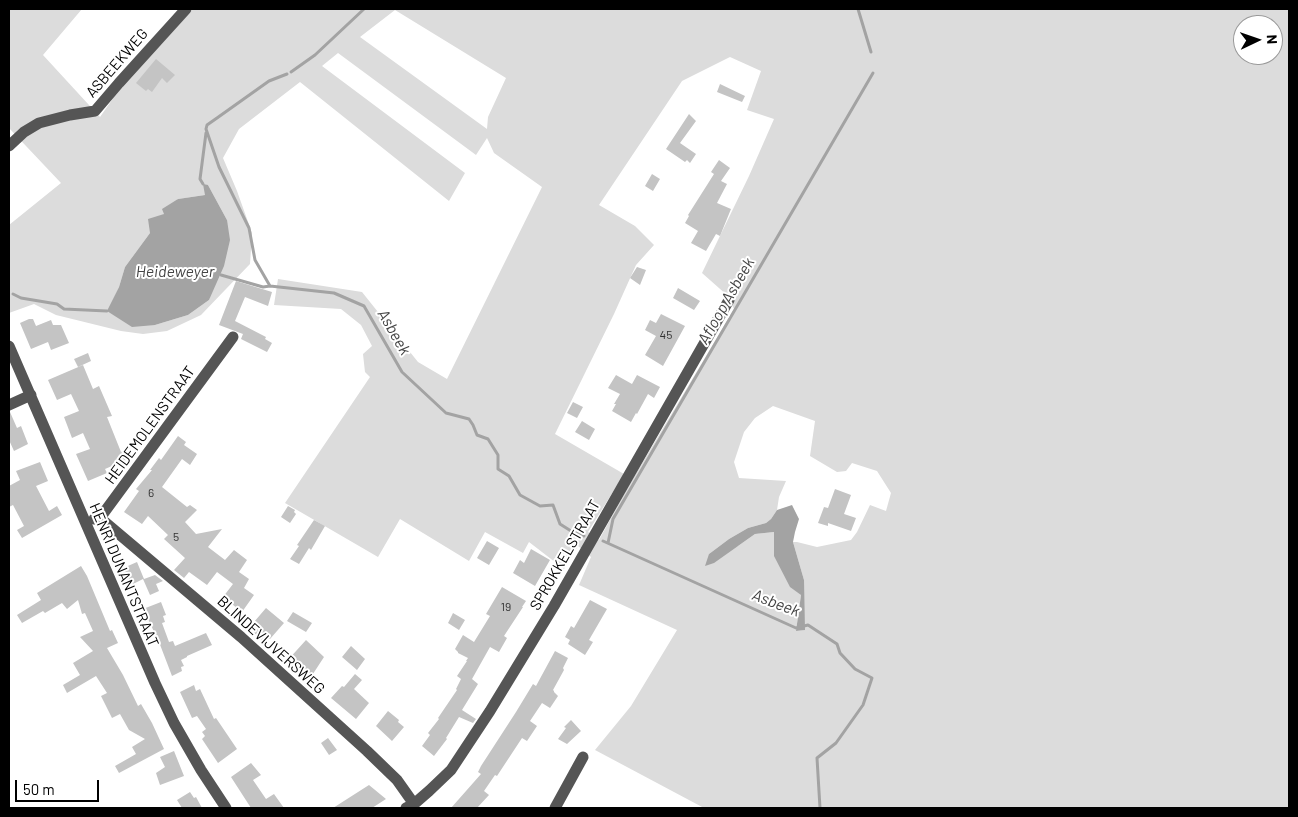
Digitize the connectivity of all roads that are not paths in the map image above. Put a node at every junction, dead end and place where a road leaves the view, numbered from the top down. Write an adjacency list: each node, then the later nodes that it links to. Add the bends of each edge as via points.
1 (186, 9): 2 (street, ASBEEKWEG, via 95,112 39,122)
2 (9, 146)
3 (729, 300): 11 (street, SPROKKELSTRAAT, via 554,606 490,711 451,770)
4 (232, 337): 8 (street, HEIDEMOLENSTRAAT)
5 (9, 346): 6 (street, HENRI DUNANTSTRAAT)
6 (31, 395): 7 (street); 9 (street, HENRI DUNANTSTRAAT)
7 (9, 405)
8 (100, 518): 9 (street); 11 (street, BLINDEVIJVERSWEG, via 241,637 367,751 397,780)
9 (85, 520): 12 (street, HENRI DUNANTSTRAAT, via 174,722)
10 (583, 757): 13 (street)
11 (410, 806)
12 (226, 808)
13 (554, 808)

